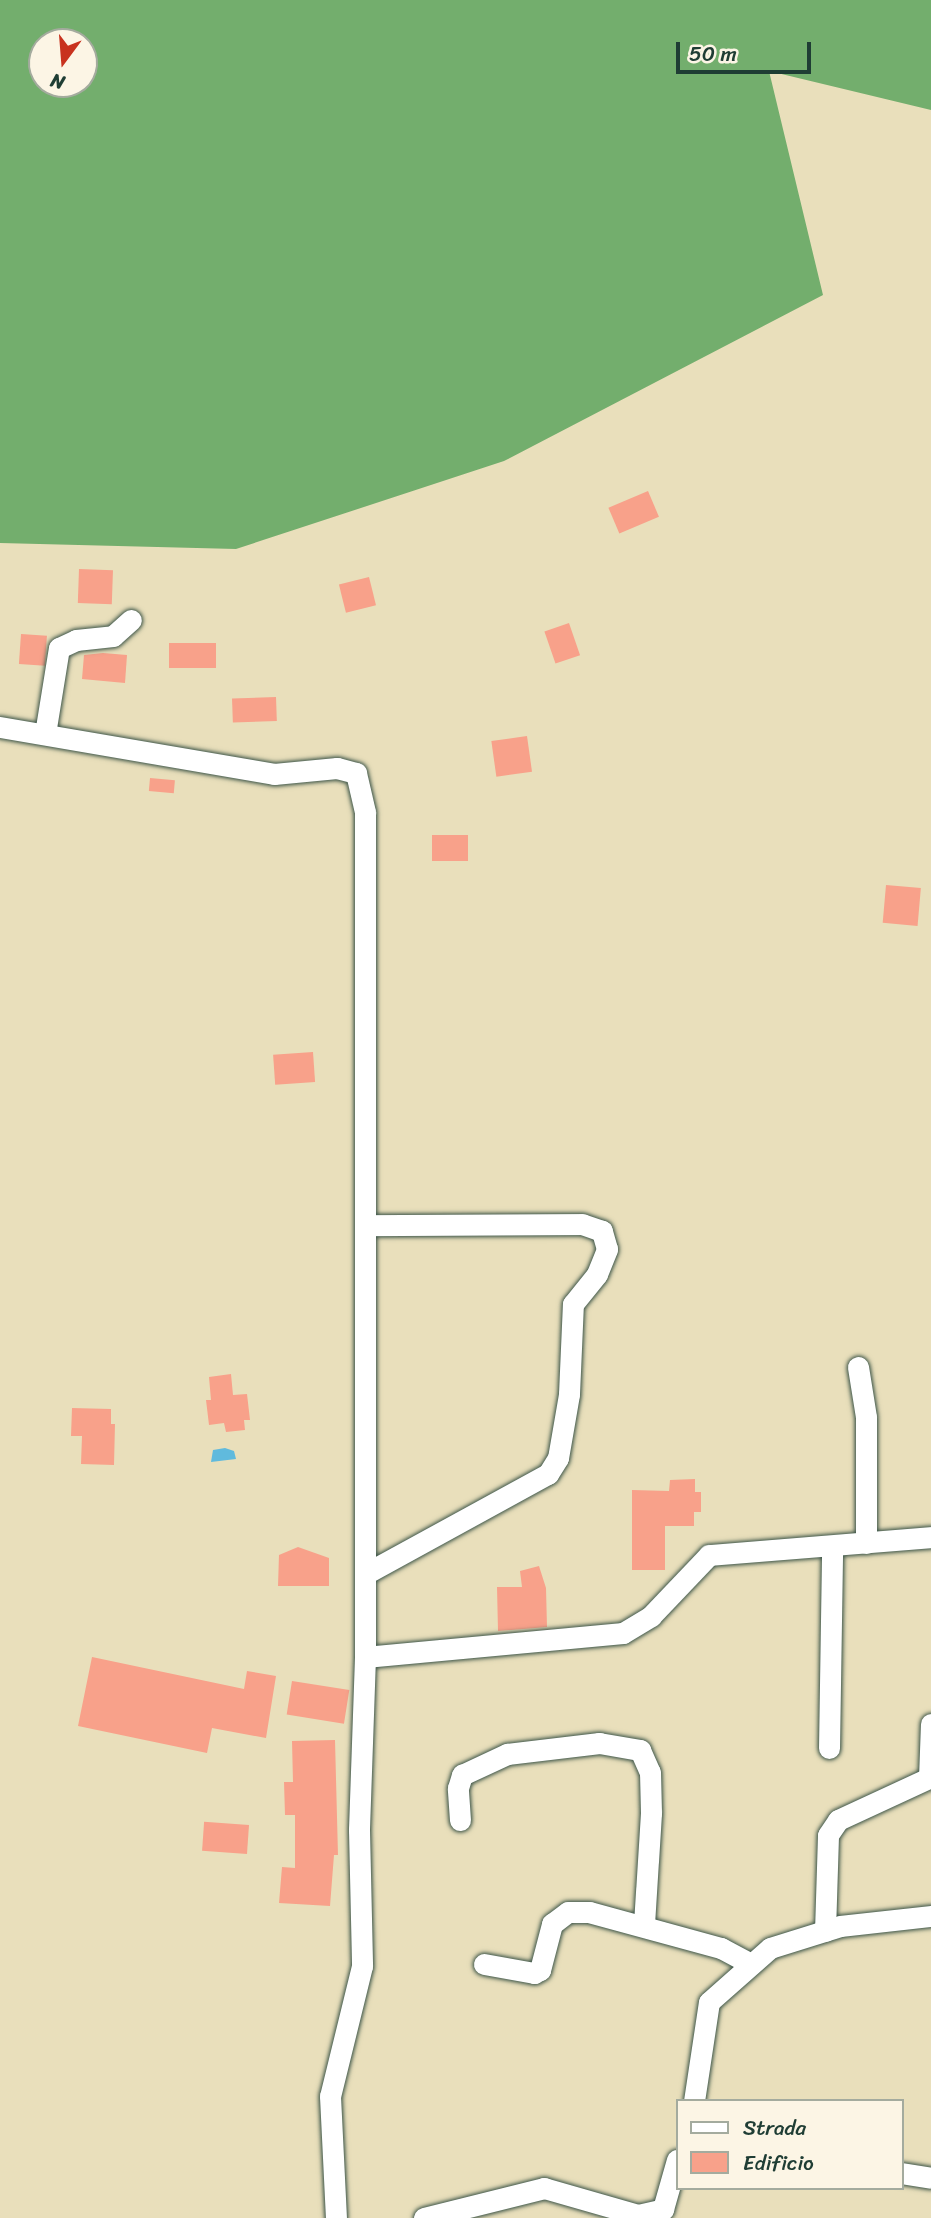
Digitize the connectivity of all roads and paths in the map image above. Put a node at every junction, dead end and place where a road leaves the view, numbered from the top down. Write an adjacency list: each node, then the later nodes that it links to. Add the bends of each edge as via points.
1 (131, 620): 3 (street, via 113,636 76,640 60,648)
2 (0, 727): 3 (street)
3 (45, 734): 4 (street, via 274,774 337,768 356,773 365,812)
4 (366, 1225): 9 (street); 9 (street, via 582,1224 602,1231 607,1249 597,1274 573,1304 569,1394 558,1458 548,1474)
5 (858, 1367): 7 (street, via 866,1417)
6 (931, 1537): 7 (street)
7 (866, 1543): 8 (street)
8 (832, 1548): 10 (street, via 709,1555 651,1616 623,1633); 12 (street)
9 (365, 1574): 10 (street)
10 (365, 1657): 23 (street, via 359,1830 362,1966 330,2096)
11 (931, 1724): 16 (street, via 929,1778 838,1820 828,1835)
12 (829, 1748)
13 (460, 1820): 15 (street, via 457,1788 462,1775 507,1754 599,1743 640,1750 650,1772 651,1812)
14 (931, 1916): 16 (street)
15 (644, 1925): 17 (street, via 568,1912 552,1924 540,1970 534,1973); 18 (street, via 721,1948)
16 (825, 1931): 18 (street, via 770,1948)
17 (485, 1964)
18 (751, 1964): 19 (street, via 709,2002)
19 (694, 2099)
20 (676, 2164): 24 (street, via 663,2209 638,2215 544,2188)
21 (903, 2173): 22 (street)
22 (931, 2178)
23 (337, 2218)
24 (424, 2218)

